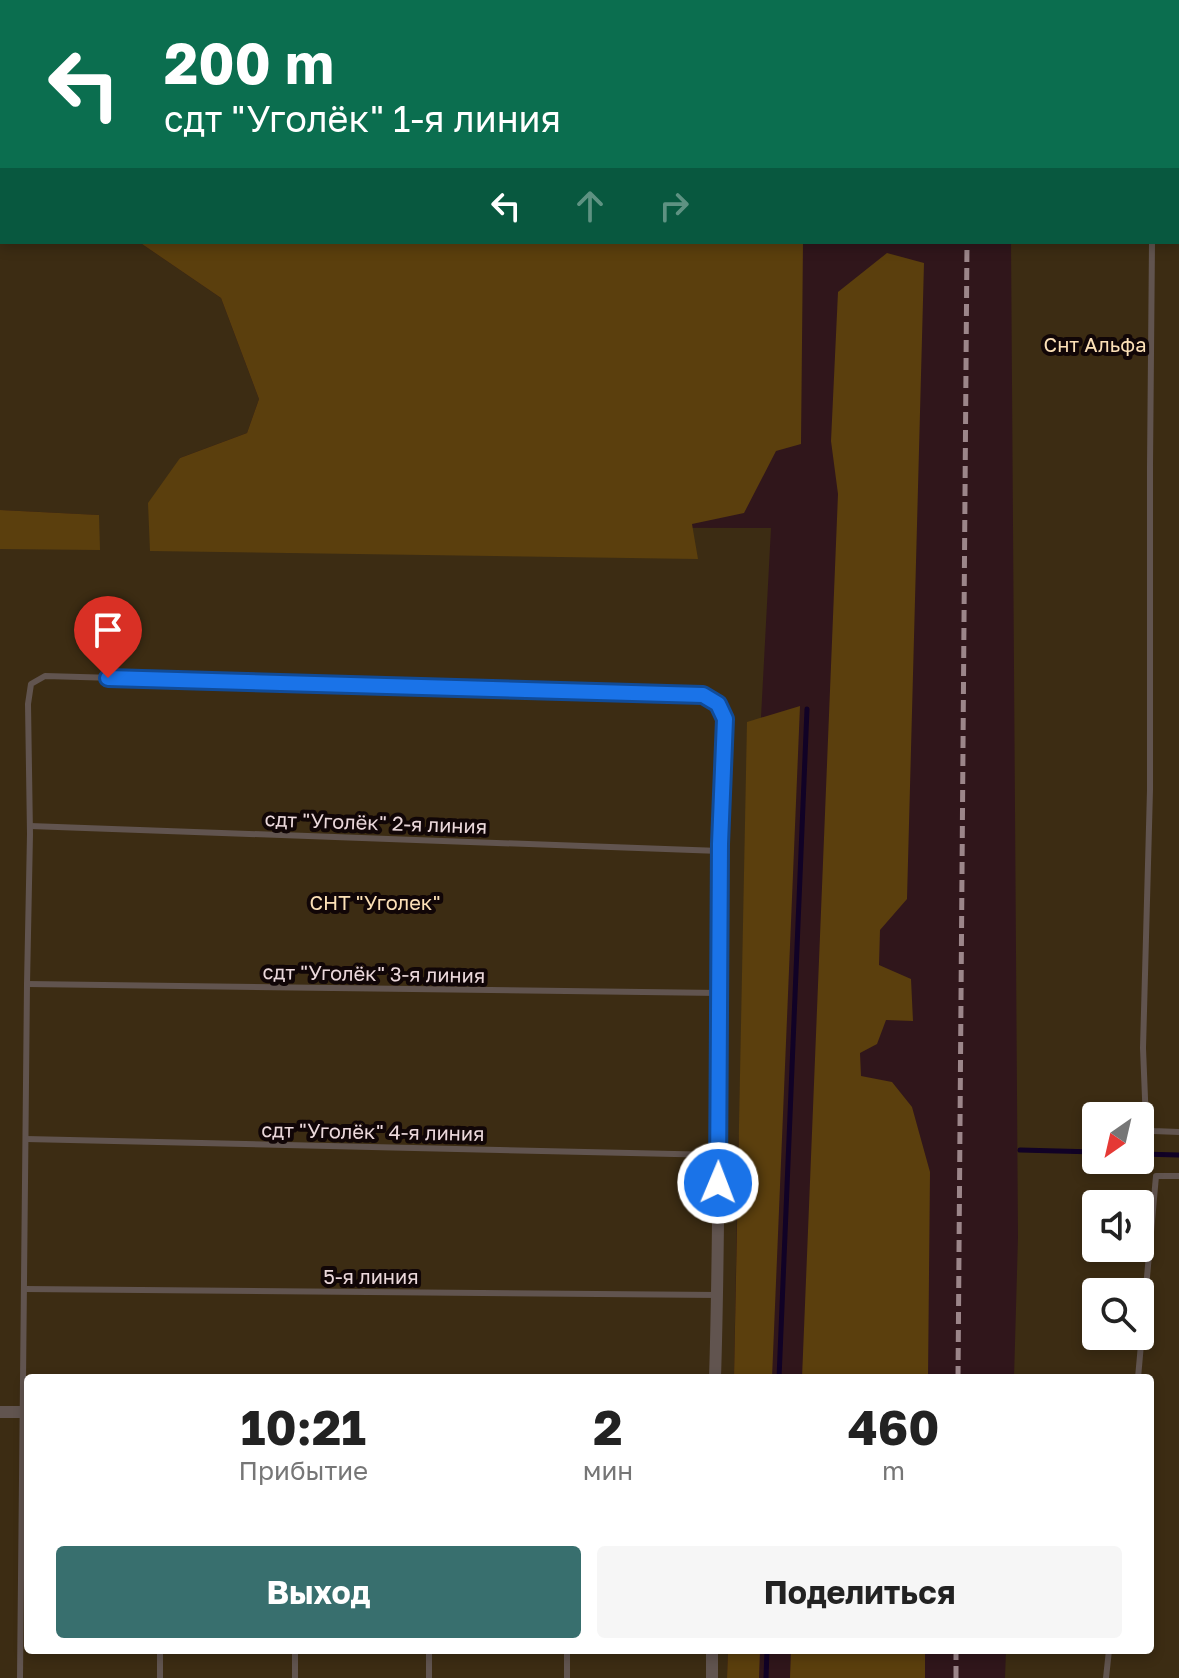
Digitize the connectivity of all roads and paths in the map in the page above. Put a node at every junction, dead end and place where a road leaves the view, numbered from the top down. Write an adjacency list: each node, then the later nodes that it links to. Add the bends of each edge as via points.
1 (1152, 244): 7 (lane, via 1150,790 1143,1048 1146,1123 1153,1131)
2 (703, 695): 3 (lane, via 45,676 31,684 28,704); 4 (street, via 718,704 725,719)
3 (30, 826): 4 (lane, сдт "Уголёк" 2-я линия); 5 (lane)
4 (720, 851): 6 (street)
5 (27, 984): 6 (lane, сдт "Уголёк" 3-я линия); 8 (lane)
6 (720, 993): 9 (street)
7 (1179, 1132)
8 (26, 1139): 9 (lane, сдт "Уголёк" 4-я линия); 11 (lane)
9 (719, 1155): 12 (street)
10 (1179, 1176): 15 (lane, via 1156,1176)
11 (25, 1289): 12 (lane, 5-я линия); 13 (lane)
12 (718, 1295): 14 (street)
13 (25, 1374)
14 (715, 1374)
15 (1138, 1374)
16 (0, 1412): 17 (street)
17 (24, 1412)
18 (24, 1465): 25 (lane)
19 (160, 1654): 26 (lane)
20 (295, 1654): 27 (lane)
21 (429, 1654): 28 (lane)
22 (567, 1654): 29 (lane)
23 (712, 1654): 30 (street)
24 (1109, 1654): 31 (lane)
25 (20, 1678)
26 (160, 1678)
27 (295, 1678)
28 (429, 1678)
29 (567, 1678)
30 (712, 1678)
31 (1106, 1678)

